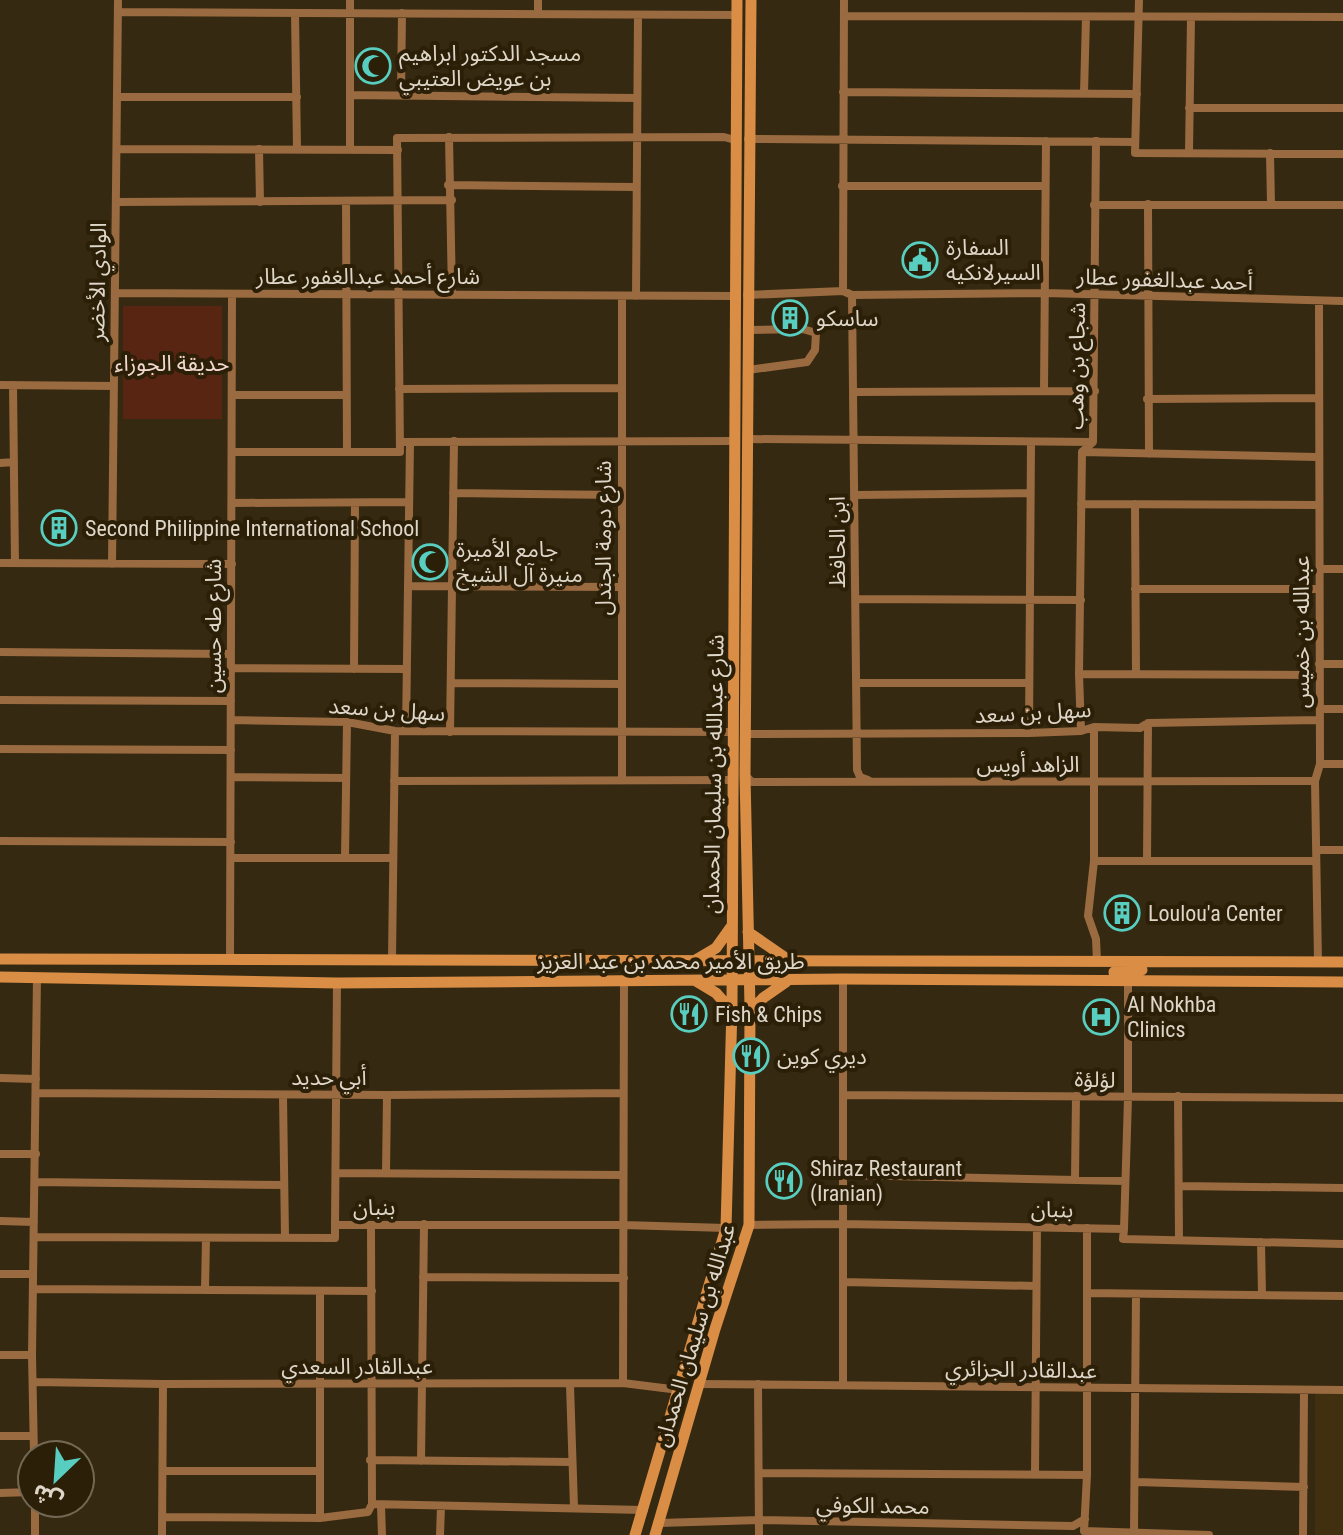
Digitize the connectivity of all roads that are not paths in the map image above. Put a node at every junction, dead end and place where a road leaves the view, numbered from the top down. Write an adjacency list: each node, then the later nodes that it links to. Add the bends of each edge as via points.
1 (118, 0): 8 (street, الوادي الأخضر)
2 (350, 0): 10 (street)
3 (538, 0): 12 (street)
4 (737, 0): 14 (main road, شارع عبدالله بن سليمان الحمدان)
5 (751, 0): 32 (main road, شارع عبدالله بن سليمان الحمدان)
6 (844, 0): 15 (street, ابن الحافظ)
7 (1139, 0): 19 (street)
8 (118, 12): 9 (street); 25 (street, الوادي الأخضر)
9 (295, 13): 10 (street); 26 (street)
10 (350, 13): 11 (street); 23 (street)
11 (402, 13): 12 (street); 24 (street)
12 (538, 14): 13 (street)
13 (638, 15): 14 (street); 27 (street)
14 (737, 15): 32 (main road, شارع عبدالله بن سليمان الحمدان)
15 (844, 16): 16 (street); 20 (street, ابن الحافظ)
16 (1086, 17): 19 (street); 21 (street)
17 (1191, 17): 18 (street); 19 (street); 28 (street)
18 (1343, 17)
19 (1139, 18): 22 (street)
20 (843, 92): 21 (street); 33 (street, ابن الحافظ)
21 (1084, 93): 22 (street)
22 (1137, 94): 36 (street)
23 (350, 95): 24 (street); 40 (street)
24 (401, 95): 27 (street)
25 (117, 97): 26 (street); 37 (street, الوادي الأخضر)
26 (297, 97): 39 (street)
27 (637, 98): 31 (street)
28 (1189, 108): 29 (street); 42 (street)
29 (1343, 108)
30 (449, 137): 31 (street); 41 (street, via 397,138); 45 (street)
31 (637, 137): 32 (street); 48 (street)
32 (742, 140): 33 (street); 68 (main road, شارع عبدالله بن سليمان الحمدان)
33 (843, 140): 34 (street); 46 (street, ابن الحافظ)
34 (1046, 141): 35 (street); 47 (street)
35 (1096, 141): 36 (street); 55 (street, شجاع بن وهب)
36 (1135, 142): 42 (street, via 1135,153)
37 (117, 149): 38 (street); 52 (street, الوادي الأخضر)
38 (259, 149): 39 (street); 53 (street)
39 (297, 149): 40 (street)
40 (350, 149): 41 (street)
41 (398, 150): 51 (street)
42 (1189, 152): 43 (street)
43 (1270, 153): 44 (street); 56 (street)
44 (1343, 154)
45 (448, 185): 48 (street); 49 (street)
46 (842, 186): 47 (street); 59 (street, ابن الحافظ)
47 (1044, 186): 60 (street)
48 (635, 187): 67 (street)
49 (452, 200): 51 (street); 64 (street)
50 (346, 201): 51 (street); 53 (street); 62 (street)
51 (398, 201): 63 (street)
52 (116, 202): 53 (street); 58 (street, الوادي الأخضر)
53 (260, 202)
54 (1148, 204): 55 (street); 56 (street); 69 (street)
55 (1094, 205): 65 (street, شجاع بن وهب)
56 (1271, 205): 57 (street)
57 (1343, 205)
58 (115, 293): 61 (street, شارع أحمد عبدالغفور عطار); 76 (street, الوادي الأخضر)
59 (847, 293): 60 (street, أحمد عبدالغفور عطار); 68 (street, أحمد عبدالغفور عطار); 81 (street, ابن الحافظ)
60 (1045, 293): 65 (street, أحمد عبدالغفور عطار); 79 (street)
61 (232, 294): 62 (street, شارع أحمد عبدالغفور عطار); 82 (street, شارع طه حسين)
62 (346, 294): 63 (street, شارع أحمد عبدالغفور عطار); 83 (street)
63 (398, 295): 64 (street, شارع أحمد عبدالغفور عطار); 78 (street)
64 (452, 295): 66 (street, شارع أحمد عبدالغفور عطار)
65 (1095, 295): 69 (street, أحمد عبدالغفور عطار); 80 (street, شجاع بن وهب)
66 (622, 296): 67 (street, شارع أحمد عبدالغفور عطار); 77 (street, شارع دومة الجندل)
67 (636, 296): 68 (street)
68 (740, 296): 72 (main road, شارع عبدالله بن سليمان الحمدان); 88 (main road, شارع عبدالله بن سليمان الحمدان)
69 (1148, 296): 71 (street, أحمد عبدالغفور عطار); 85 (street)
70 (1343, 301): 71 (street, أحمد عبدالغفور عطار)
71 (1319, 302): 84 (street, عبدالله بن خميس)
72 (748, 330): 73 (main road, شارع عبدالله بن سليمان الحمدان); 73 (street, via 803,329 816,333 817,341 807,362)
73 (748, 370): 86 (main road, شارع عبدالله بن سليمان الحمدان)
74 (0, 385): 75 (street)
75 (13, 385): 76 (street); 99 (street)
76 (114, 386): 113 (street, الوادي الأخضر)
77 (622, 388): 78 (street); 90 (street, شارع دومة الجندل)
78 (399, 389): 93 (street)
79 (1044, 390): 80 (street); 81 (street)
80 (1095, 391): 91 (street, شجاع بن وهب)
81 (855, 392): 89 (street, ابن الحافظ)
82 (232, 395): 83 (street); 94 (street, شارع طه حسين)
83 (346, 395): 95 (street)
84 (1318, 398): 85 (street); 98 (street, عبدالله بن خميس)
85 (1147, 399): 97 (street)
86 (748, 439): 89 (street); 156 (main road, شارع عبدالله بن سليمان الحمدان)
87 (454, 441): 90 (street); 93 (street); 101 (street)
88 (734, 441): 90 (street); 153 (main road, شارع عبدالله بن سليمان الحمدان)
89 (854, 441): 92 (street); 104 (street, ابن الحافظ)
90 (622, 442): 103 (street, شارع دومة الجندل)
91 (1093, 442): 92 (street); 96 (street, شجاع بن وهب)
92 (1031, 443): 102 (street)
93 (403, 445): 95 (street); 105 (street)
94 (232, 452): 95 (street); 106 (street, شارع طه حسين)
95 (347, 452)
96 (1082, 452): 97 (street); 108 (street, شجاع بن وهب)
97 (1149, 454): 98 (street)
98 (1317, 457): 110 (street, عبدالله بن خميس)
99 (14, 462): 100 (street); 112 (street)
100 (0, 463)
101 (453, 493): 103 (street); 118 (street)
102 (1030, 493): 104 (street); 123 (street)
103 (621, 495): 119 (street, شارع دومة الجندل)
104 (855, 495): 122 (street, ابن الحافظ)
105 (409, 502): 107 (street); 117 (street)
106 (232, 503): 107 (street); 114 (street, شارع طه حسين)
107 (355, 503): 130 (street)
108 (1081, 504): 109 (street); 124 (street, شجاع بن وهب)
109 (1135, 504): 110 (street); 120 (street)
110 (1318, 505): 115 (street, عبدالله بن خميس)
111 (0, 563): 112 (street)
112 (15, 563): 113 (street)
113 (112, 564): 114 (street)
114 (232, 564): 126 (street, شارع طه حسين)
115 (1319, 569): 116 (street); 121 (street, عبدالله بن خميس)
116 (1343, 569)
117 (408, 586): 118 (street); 131 (street)
118 (452, 586): 119 (street); 135 (street)
119 (620, 587): 138 (street, شارع دومة الجندل)
120 (1135, 589): 121 (street); 132 (street)
121 (1318, 589): 127 (street, عبدالله بن خميس)
122 (856, 599): 123 (street); 136 (street, ابن الحافظ)
123 (1031, 600): 124 (street); 137 (street)
124 (1081, 600): 133 (street, شجاع بن وهب)
125 (0, 652): 126 (street)
126 (231, 654): 129 (street, شارع طه حسين)
127 (1319, 664): 128 (street); 134 (street, عبدالله بن خميس)
128 (1343, 664)
129 (231, 668): 130 (street); 140 (street, شارع طه حسين)
130 (354, 669): 131 (street)
131 (407, 669): 149 (street)
132 (1136, 673): 133 (street); 134 (street)
133 (1079, 674): 150 (street, شجاع بن وهب)
134 (1319, 675): 141 (street, عبدالله بن خميس)
135 (451, 683): 138 (street); 151 (street)
136 (857, 683): 137 (street); 154 (street, ابن الحافظ)
137 (1029, 683): 155 (street)
138 (621, 684): 152 (street, شارع دومة الجندل)
139 (0, 700): 140 (street)
140 (231, 701): 143 (street, شارع طه حسين)
141 (1320, 709): 142 (street); 144 (street, عبدالله بن خميس)
142 (1343, 709)
143 (231, 720): 145 (street, سهل بن سعد); 158 (street, شارع طه حسين)
144 (1320, 720): 146 (street, سهل بن سعد); 159 (street, عبدالله بن خميس)
145 (347, 722): 148 (street, سهل بن سعد); 163 (street)
146 (1148, 723): 147 (street, سهل بن سعد, via 1140,728); 169 (street)
147 (1094, 727): 150 (street, سهل بن سعد); 170 (street)
148 (395, 731): 149 (street, سهل بن سعد); 166 (street)
149 (406, 731): 151 (street, سهل بن سعد)
150 (1081, 731): 155 (street, سهل بن سعد)
151 (450, 732): 152 (street, سهل بن سعد)
152 (621, 732): 153 (street, سهل بن سعد); 164 (street, شارع دومة الجندل)
153 (733, 732): 165 (main road, شارع عبدالله بن سليمان الحمدان)
154 (857, 733): 155 (street, سهل بن سعد); 156 (street, سهل بن سعد); 167 (street, ابن الحافظ, via 857,770)
155 (1029, 733)
156 (747, 734): 161 (main road, شارع عبدالله بن سليمان الحمدان)
157 (0, 749): 158 (street)
158 (231, 750): 162 (street, شارع طه حسين)
159 (1320, 764): 160 (street); 168 (street, عبدالله بن خميس)
160 (1343, 764)
161 (745, 775): 167 (street, الزاهد أويس, via 752,782); 182 (main road, شارع عبدالله بن سليمان الحمدان)
162 (231, 777): 163 (street); 172 (street, شارع طه حسين)
163 (346, 778): 176 (street)
164 (622, 780): 165 (street); 166 (street)
165 (733, 780): 181 (main road, شارع عبدالله بن سليمان الحمدان)
166 (394, 781): 177 (street)
167 (870, 781): 170 (street, الزاهد أويس)
168 (1315, 781): 169 (street, الزاهد أويس); 173 (street, عبدالله بن خميس)
169 (1148, 782): 170 (street, الزاهد أويس); 179 (street)
170 (1093, 783): 178 (street)
171 (0, 841): 172 (street)
172 (231, 842): 175 (street, شارع طه حسين)
173 (1316, 850): 174 (street); 180 (street, عبدالله بن خميس)
174 (1343, 850)
175 (231, 858): 176 (street); 186 (street, شارع طه حسين)
176 (345, 858): 177 (street)
177 (393, 858): 184 (street)
178 (1094, 861): 179 (street); 190 (street, via 1088,916)
179 (1147, 861): 180 (street)
180 (1316, 861): 192 (street, عبدالله بن خميس)
181 (732, 927): 187 (main road, via 716,948); 188 (main road, شارع عبدالله بن سليمان الحمدان)
182 (748, 932): 183 (main road, شارع عبدالله بن سليمان الحمدان); 189 (main road)
183 (749, 956): 188 (main road, طريق الأمير محمد بن عبد العزيز); 189 (main road, طريق الأمير محمد بن عبد العزيز); 200 (main road, عبدالله بن سليمان الحمدان)
184 (392, 958): 186 (main road, طريق الأمير محمد بن عبد العزيز); 187 (main road, طريق الأمير محمد بن عبد العزيز)
185 (0, 959): 186 (main road, طريق الأمير محمد بن عبد العزيز)
186 (230, 959)
187 (694, 961): 188 (main road, طريق الأمير محمد بن عبد العزيز)
188 (731, 961): 199 (main road, شارع عبدالله بن سليمان الحمدان)
189 (790, 962): 190 (main road, طريق الأمير محمد بن عبد العزيز)
190 (1097, 962): 191 (main road, طريق الأمير محمد بن عبد العزيز)
191 (1170, 962): 192 (main road, طريق الأمير محمد بن عبد العزيز); 202 (main road, via 1114,972 1115,978)
192 (1318, 962): 193 (main road, طريق الأمير محمد بن عبد العزيز)
193 (1343, 962)
194 (0, 977): 195 (main road, طريق الأمير محمد بن عبد العزيز)
195 (37, 977): 204 (main road, طريق الأمير محمد بن عبد العزيز); 208 (street)
196 (843, 979): 201 (main road, طريق الأمير محمد بن عبد العزيز); 202 (main road, طريق الأمير محمد بن عبد العزيز); 214 (street)
197 (624, 981): 198 (main road, طريق الأمير محمد بن عبد العزيز); 204 (main road, طريق الأمير محمد بن عبد العزيز); 210 (street)
198 (695, 981): 199 (main road, طريق الأمير محمد بن عبد العزيز); 205 (main road)
199 (731, 981): 200 (main road, طريق الأمير محمد بن عبد العزيز); 205 (main road, شارع عبدالله بن سليمان الحمدان)
200 (749, 981): 201 (main road, طريق الأمير محمد بن عبد العزيز); 206 (main road, عبدالله بن سليمان الحمدان)
201 (788, 981): 206 (main road)
202 (1128, 982): 203 (main road, طريق الأمير محمد بن عبد العزيز); 217 (street)
203 (1343, 982)
204 (337, 983): 212 (street)
205 (732, 1011): 240 (main road, شارع عبدالله بن سليمان الحمدان)
206 (750, 1012): 237 (main road, عبدالله بن سليمان الحمدان)
207 (0, 1078): 208 (street)
208 (36, 1079): 209 (street)
209 (36, 1093): 211 (street, أبي حديد); 220 (street)
210 (623, 1093): 213 (street, أبي حديد); 223 (street)
211 (283, 1095): 212 (street, أبي حديد); 228 (street)
212 (335, 1095): 213 (street, أبي حديد); 221 (street)
213 (387, 1095): 222 (street)
214 (845, 1095): 215 (street, لؤلؤة); 224 (street)
215 (1076, 1096): 217 (street, لؤلؤة); 225 (street)
216 (1178, 1096): 217 (street, لؤلؤة); 218 (street, لؤلؤة); 229 (street)
217 (1128, 1098): 226 (street)
218 (1343, 1098)
219 (0, 1154): 220 (street)
220 (36, 1154): 227 (street)
221 (337, 1173): 222 (street); 235 (street)
222 (386, 1173): 223 (street)
223 (623, 1175): 236 (street)
224 (843, 1175): 225 (street); 234 (street)
225 (1075, 1179): 226 (street)
226 (1125, 1181): 242 (street)
227 (36, 1182): 228 (street); 232 (street)
228 (284, 1185): 244 (street)
229 (1180, 1186): 230 (street); 246 (street)
230 (1343, 1188)
231 (0, 1221): 232 (street)
232 (34, 1222): 243 (street)
233 (424, 1224): 236 (street, بنبان); 238 (street, بنبان); 251 (street)
234 (842, 1224): 237 (street, بنبان); 239 (street, بنبان); 253 (street)
235 (335, 1225): 238 (street, بنبان); 244 (street, بنبان, via 335,1238)
236 (623, 1225): 240 (street, بنبان); 252 (street)
237 (749, 1225): 270 (main road, عبدالله بن سليمان الحمدان)
238 (371, 1226): 257 (street)
239 (1037, 1227): 241 (street, بنبان); 254 (street)
240 (726, 1228): 278 (main road, شارع عبدالله بن سليمان الحمدان)
241 (1087, 1228): 242 (street, بنبان); 259 (street)
242 (1124, 1229): 246 (street, بنبان, via 1123,1239)
243 (34, 1237): 245 (street, بنبان); 250 (street)
244 (285, 1238): 245 (street, بنبان)
245 (206, 1239): 256 (street)
246 (1179, 1240): 247 (street, بنبان)
247 (1261, 1242): 248 (street, بنبان); 261 (street)
248 (1343, 1244)
249 (0, 1274): 250 (street)
250 (33, 1274): 255 (street)
251 (423, 1277): 252 (street); 269 (street)
252 (624, 1278): 266 (street)
253 (843, 1282): 254 (street); 272 (street)
254 (1036, 1286): 276 (street)
255 (33, 1289): 256 (street); 264 (street)
256 (205, 1289): 258 (street)
257 (372, 1291): 258 (street); 268 (street)
258 (320, 1292): 273 (street)
259 (1087, 1293): 260 (street); 275 (street)
260 (1136, 1294): 261 (street); 277 (street)
261 (1262, 1295): 262 (street)
262 (1343, 1296)
263 (0, 1355): 264 (street)
264 (32, 1355): 265 (street)
265 (34, 1382): 267 (street, عبدالقادر السعدي); 282 (street)
266 (623, 1383): 274 (street, عبدالقادر السعدي); 278 (street, عبدالقادر السعدي)
267 (163, 1384): 273 (street, عبدالقادر السعدي); 287 (street)
268 (372, 1384): 269 (street, عبدالقادر السعدي); 273 (street, عبدالقادر السعدي); 284 (street)
269 (423, 1384): 274 (street, عبدالقادر السعدي); 285 (street)
270 (699, 1384): 271 (street, عبدالقادر الجزائري); 303 (main road, عبدالله بن سليمان الحمدان)
271 (758, 1384): 272 (street, عبدالقادر الجزائري); 289 (street)
272 (843, 1384): 276 (street, عبدالقادر الجزائري)
273 (321, 1385): 288 (street)
274 (570, 1385): 286 (street)
275 (1087, 1388): 276 (street, عبدالقادر الجزائري); 277 (street, عبدالقادر الجزائري); 291 (street)
276 (1036, 1389): 290 (street)
277 (1135, 1389): 279 (street, عبدالقادر الجزائري); 292 (street)
278 (679, 1390): 297 (main road, شارع عبدالله بن سليمان الحمدان)
279 (1304, 1390): 280 (street, عبدالقادر الجزائري); 293 (street)
280 (1343, 1390)
281 (0, 1436): 282 (street)
282 (33, 1436): 283 (street)
283 (33, 1439)
284 (370, 1460): 285 (street); 295 (street)
285 (421, 1461): 286 (street)
286 (571, 1462): 296 (street)
287 (163, 1471): 288 (street); 298 (street)
288 (319, 1471): 299 (street)
289 (759, 1473): 290 (street); 301 (street)
290 (1035, 1474): 291 (street)
291 (1087, 1475): 300 (street)
292 (1136, 1482): 293 (street); 306 (street)
293 (1304, 1487): 314 (street)
294 (441, 1506): 295 (street); 296 (street); 309 (street)
295 (374, 1507): 299 (street); 308 (street)
296 (574, 1507): 297 (street)
297 (644, 1510): 310 (main road, شارع عبدالله بن سليمان الحمدان)
298 (162, 1517): 299 (street); 307 (street)
299 (320, 1518)
300 (1085, 1519): 305 (street, محمد الكوفي); 306 (street, via 1084,1531)
301 (760, 1520): 302 (street, محمد الكوفي); 304 (street, محمد الكوفي); 312 (street)
302 (707, 1523): 303 (street, محمد الكوفي); 311 (street)
303 (657, 1529)
304 (1022, 1530): 305 (street, محمد الكوفي)
305 (1073, 1531)
306 (1134, 1533): 313 (street)
307 (162, 1535)
308 (382, 1535)
309 (440, 1535)
310 (635, 1535)
311 (703, 1535)
312 (759, 1535)
313 (1209, 1535)
314 (1303, 1535)

